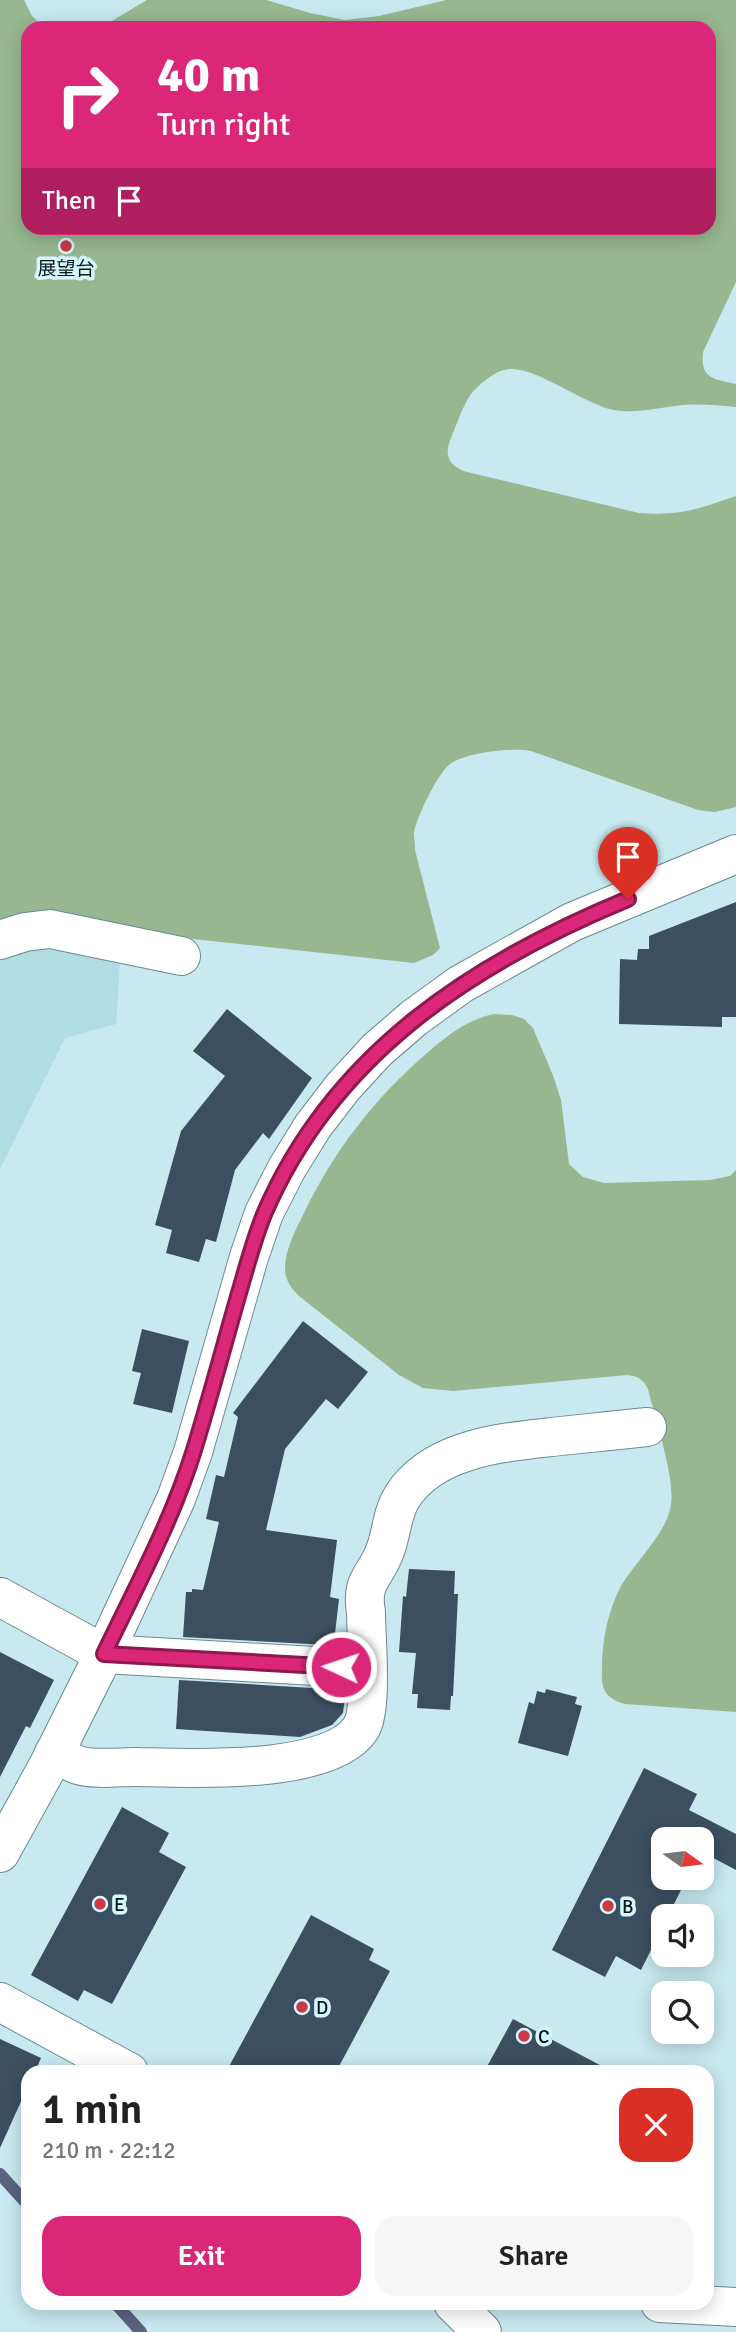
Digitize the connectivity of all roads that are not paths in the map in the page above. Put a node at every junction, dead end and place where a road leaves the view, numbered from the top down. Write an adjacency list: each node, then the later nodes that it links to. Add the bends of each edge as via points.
1 (736, 854): 6 (street, via 572,922 461,984 377,1050 343,1087 313,1126 264,1213 194,1452)
2 (0, 940): 3 (street, via 50,929)
3 (181, 956)
4 (647, 1427): 7 (street, via 477,1447 449,1459 411,1485 394,1514 384,1556 366,1584)
5 (0, 1597): 6 (street)
6 (104, 1654): 7 (street); 8 (street)
7 (366, 1669): 8 (street, via 367,1707 362,1726 351,1741 311,1756 243,1768 192,1768 80,1766)
8 (54, 1753): 9 (street)
9 (0, 1853)
10 (0, 2002): 11 (street)
11 (117, 2065)
12 (714, 2306): 13 (street)
13 (736, 2307)
14 (460, 2310): 15 (street)
15 (482, 2332)

